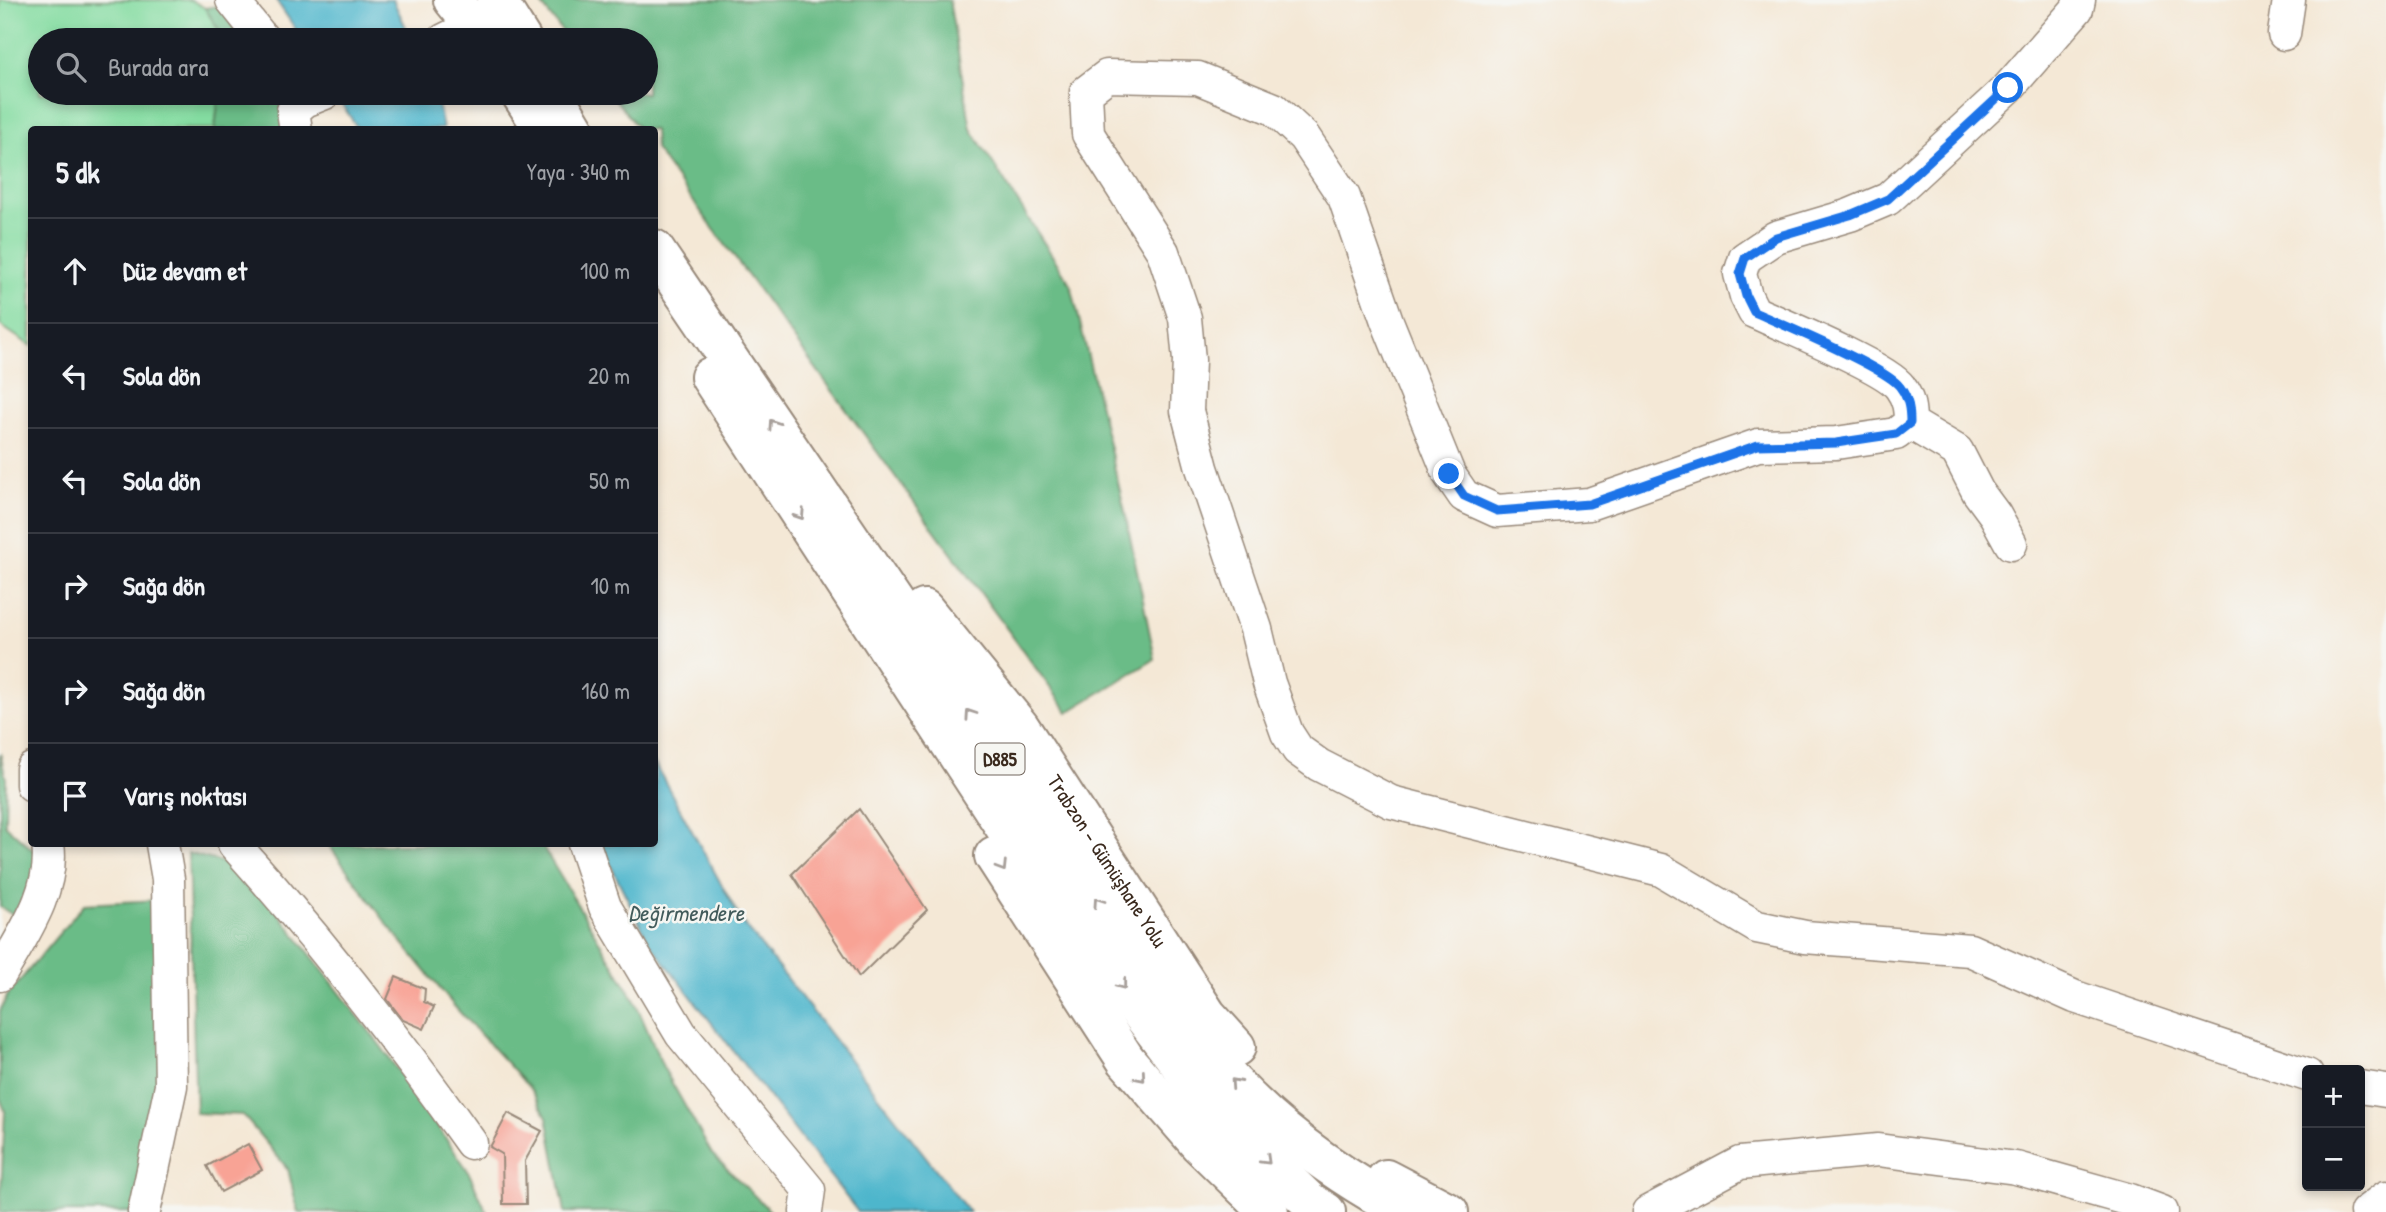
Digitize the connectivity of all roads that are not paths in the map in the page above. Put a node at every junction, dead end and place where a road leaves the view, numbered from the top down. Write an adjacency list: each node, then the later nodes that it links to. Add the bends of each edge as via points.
1 (232, 0): 4 (street)
2 (2079, 0): 12 (street, via 2077,9 2008,88 1888,199 1776,237 1745,258 1740,274 1754,312 1856,359 1899,385 1910,405)
3 (2289, 0): 5 (street)
4 (254, 28)
5 (2284, 34)
6 (528, 105): 8 (highway)
7 (560, 105): 9 (highway)
8 (541, 126)
9 (573, 126)
10 (658, 255): 13 (highway, Trabzon - Gümüşhane Yolu / D885, one-way to 10)
11 (658, 300): 15 (highway, D885, one-way to 15)
12 (1910, 423): 14 (street, via 1957,451); 21 (street, via 1896,434 1836,443 1758,445 1589,504 1497,511 1464,496 1449,474 1343,197 1304,137 1274,109 1198,78 1107,76 1086,92 1088,134 1168,265 1185,318 1187,411 1199,456 1269,683 1298,750 1391,802 1661,870 1757,927 1805,937 1970,950 2075,997)
13 (802, 466): 30 (highway, Trabzon - Gümüşhane Yolu / D885, one-way to 13, via 1357,1186 1304,1147 1251,1102 1179,1021); 31 (highway, Trabzon - Gümüşhane Yolu, via 1020,727 1207,1015 1267,1083 1333,1142 1387,1179)
14 (2011, 544)
15 (824, 552): 28 (highway, one-way to 28, via 912,723 1126,1060 1199,1144); 29 (highway, D885, one-way to 29, via 1038,878 1216,1112)
16 (48, 847): 20 (street, via 45,887)
17 (163, 847): 27 (street, via 168,879 171,1086)
18 (237, 847): 24 (street, via 296,913)
19 (585, 847): 26 (street, via 605,907 681,1034)
20 (0, 975)
21 (2302, 1072)
22 (2365, 1088): 23 (street)
23 (2386, 1091)
24 (471, 1143)
25 (2386, 1196): 34 (street)
26 (814, 1205)
27 (144, 1212)
28 (1269, 1212)
29 (1326, 1212)
30 (1406, 1212)
31 (1448, 1212)
32 (1648, 1212): 33 (street, via 1740,1163 1878,1150 2017,1168)
33 (2162, 1212)
34 (2366, 1212)

